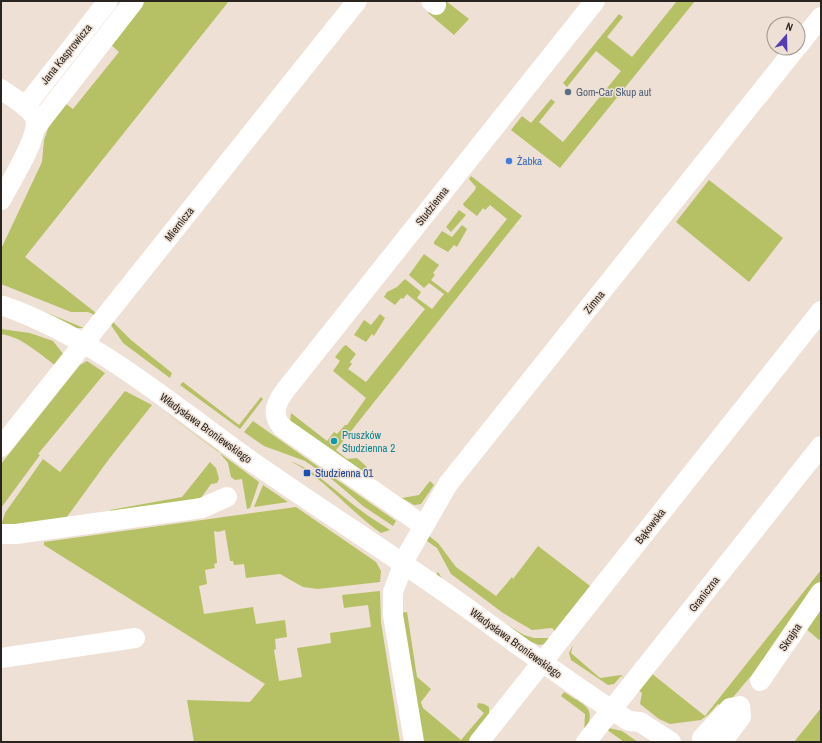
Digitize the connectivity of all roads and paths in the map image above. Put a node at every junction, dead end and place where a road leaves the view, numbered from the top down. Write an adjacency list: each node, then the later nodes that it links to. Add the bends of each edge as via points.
1 (108, 1): 9 (street, Jana Kasprowicza)
2 (134, 1): 10 (street)
3 (357, 1): 14 (street, Miernicza)
4 (595, 1): 18 (street, Studzienna, via 276,404 275,414 282,427)
5 (821, 17): 6 (street, Zimna)
6 (806, 36)
7 (790, 56): 18 (street, Zimna, via 448,484)
8 (1, 89): 9 (street)
9 (25, 107): 10 (street, via 34,115)
10 (36, 127): 11 (street)
11 (1, 200)
12 (1, 305): 14 (street, Władysława Broniewskiego, via 42,321)
13 (821, 311): 24 (street, Bąkowska)
14 (84, 343): 16 (street, Miernicza); 20 (street, Władysława Broniewskiego)
15 (821, 446): 26 (street, Graniczna)
16 (1, 447)
17 (227, 497): 19 (street, via 202,508)
18 (424, 526): 20 (street, Zimna)
19 (1, 534)
20 (403, 564): 24 (street, Władysława Broniewskiego); 29 (street, via 393,592 392,607)
21 (821, 592): 25 (street, Skrajna)
22 (135, 638): 23 (street)
23 (1, 658)
24 (541, 663): 26 (street, Władysława Broniewskiego); 30 (street, Bąkowska)
25 (760, 681)
26 (611, 710): 27 (street, Władysława Broniewskiego); 31 (street, Graniczna)
27 (629, 721): 32 (street, Władysława Broniewskiego, via 631,731); 33 (street, Władysława Broniewskiego, via 640,722)
28 (706, 740): 34 (street, via 687,737); 35 (street, via 730,708 740,706 741,717)
29 (414, 742)
30 (479, 742)
31 (586, 742)
32 (645, 742)
33 (671, 742)
34 (675, 742)
35 (722, 742)

